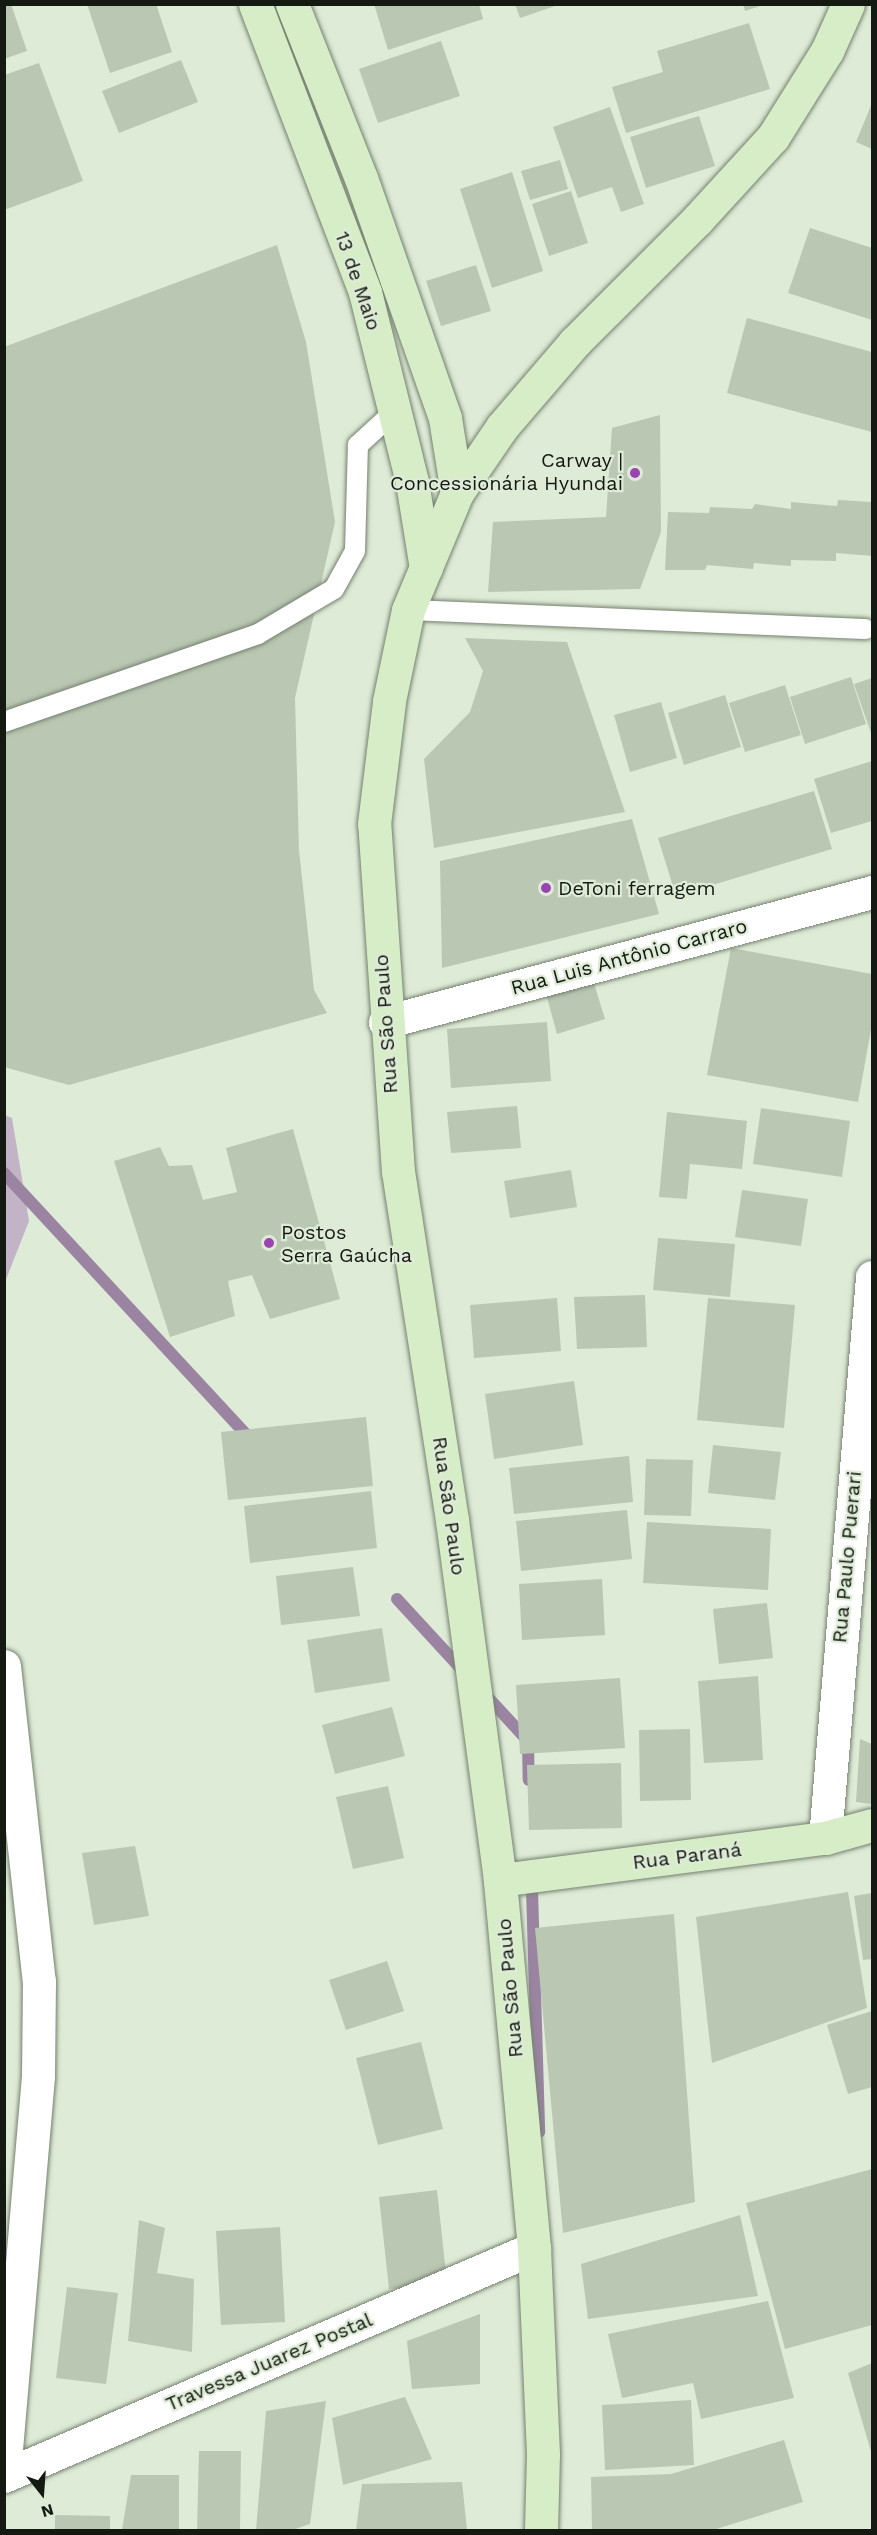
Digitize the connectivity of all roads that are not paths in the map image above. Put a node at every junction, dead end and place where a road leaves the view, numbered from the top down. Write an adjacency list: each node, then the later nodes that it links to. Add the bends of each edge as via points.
1 (255, 4): 4 (main road, 13 de Maio)
2 (292, 4): 7 (main road, 13 de Maio, via 365,189 445,418)
3 (848, 4): 6 (main road, Rua São Paulo, via 827,51 773,137 697,220 574,343)
4 (365, 292): 5 (main road, 13 de Maio); 7 (main road, via 393,334 430,443 436,449)
5 (396, 410): 9 (main road, 13 de Maio); 12 (lane, via 358,445 355,550 334,589 258,634)
6 (502, 427): 7 (main road); 8 (main road, Rua São Paulo)
7 (450, 450): 8 (main road, 13 de Maio)
8 (457, 493): 9 (main road, Rua São Paulo)
9 (426, 568): 10 (main road, Rua São Paulo)
10 (408, 610): 11 (lane); 14 (main road, Rua São Paulo, via 389,701 374,824)
11 (866, 629)
12 (4, 722)
13 (873, 892): 14 (street, Rua Luis Antônio Carraro)
14 (385, 1022): 19 (main road, Rua São Paulo, via 398,1172 452,1520)
15 (873, 1277): 18 (street, Rua Paulo Puerari)
16 (4, 1666): 21 (street, via 9,1677 39,1981 38,2076)
17 (873, 1825): 18 (main road, Rua Paraná)
18 (825, 1838): 19 (main road, Rua Paraná)
19 (500, 1880): 20 (main road, Rua São Paulo)
20 (534, 2247): 21 (street, Travessa Juarez Postal); 22 (main road, Rua São Paulo, via 543,2454)
21 (4, 2476)
22 (541, 2530)

